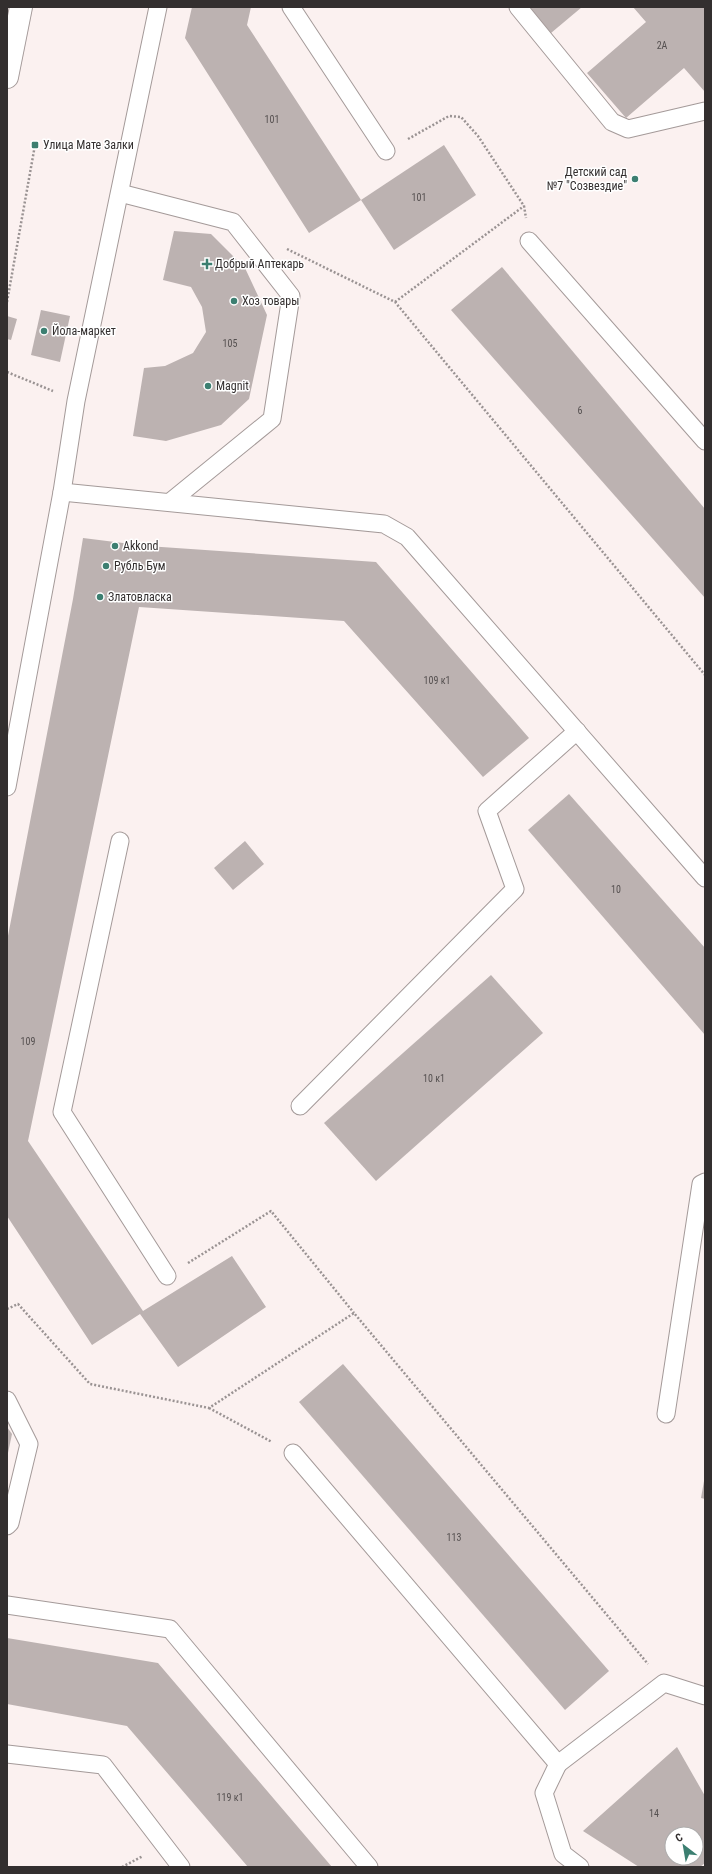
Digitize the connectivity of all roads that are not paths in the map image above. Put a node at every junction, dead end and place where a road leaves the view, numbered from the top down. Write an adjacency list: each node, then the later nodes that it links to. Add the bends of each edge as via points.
1 (21, 7): 5 (main road)
2 (158, 7): 8 (lane)
3 (291, 7): 7 (lane)
4 (518, 7): 6 (lane, via 612,122 628,129)
5 (7, 77)
6 (705, 111)
7 (386, 152)
8 (120, 193): 11 (lane, via 76,401); 12 (lane, via 233,222 291,296 272,419)
9 (529, 241): 10 (lane)
10 (705, 441)
11 (62, 492): 12 (lane); 14 (lane)
12 (170, 502): 13 (lane, via 384,524 407,537)
13 (577, 731): 16 (lane); 17 (lane, via 487,811 515,889)
14 (7, 787)
15 (120, 841): 19 (lane, via 62,1112)
16 (705, 878)
17 (300, 1106)
18 (705, 1182): 21 (lane, via 701,1184)
19 (167, 1276)
20 (7, 1400): 23 (lane, via 29,1444 10,1523)
21 (666, 1414)
22 (293, 1453): 27 (lane)
23 (7, 1526)
24 (7, 1605): 29 (lane, via 170,1629)
25 (705, 1696): 27 (lane, via 664,1683)
26 (7, 1754): 28 (lane, via 103,1765)
27 (558, 1764): 30 (lane, via 544,1793 563,1854)
28 (181, 1867)
29 (369, 1867)
30 (580, 1867)

